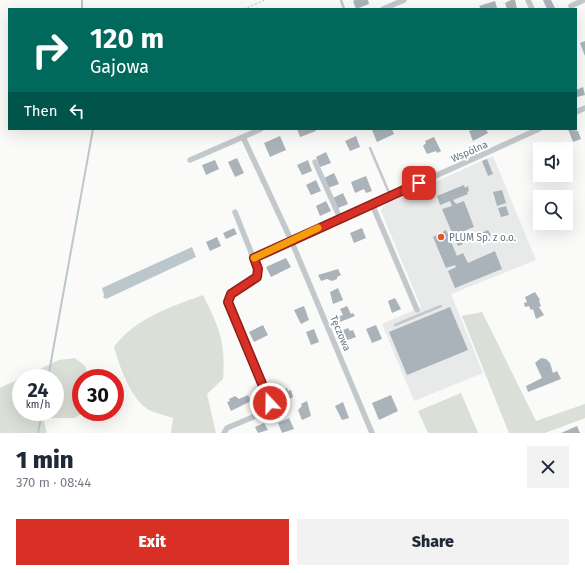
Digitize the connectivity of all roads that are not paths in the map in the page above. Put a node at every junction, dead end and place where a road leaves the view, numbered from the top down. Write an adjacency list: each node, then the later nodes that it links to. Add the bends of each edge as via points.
1 (404, 0): 4 (street)
2 (584, 0): 3 (street)
3 (570, 6)
4 (385, 8)
5 (259, 130): 7 (street)
6 (537, 130): 11 (street, Wspólna)
7 (244, 137): 9 (street); 15 (street, Tęczowa)
8 (370, 148): 11 (lane)
9 (190, 160)
10 (315, 162): 14 (street)
11 (390, 195): 12 (street, Wspólna)
12 (372, 204): 14 (street, Wspólna); 18 (street)
13 (235, 212): 16 (street)
14 (340, 218): 15 (street, Wspólna)
15 (292, 240): 16 (street, Wspólna); 21 (street, Tęczowa)
16 (254, 258): 20 (street, via 258,269 257,277 231,294 228,302 269,399 269,406 265,412 229,427)
17 (441, 306): 18 (lane)
18 (418, 312): 19 (lane)
19 (395, 325)
20 (224, 433)
21 (372, 433)

